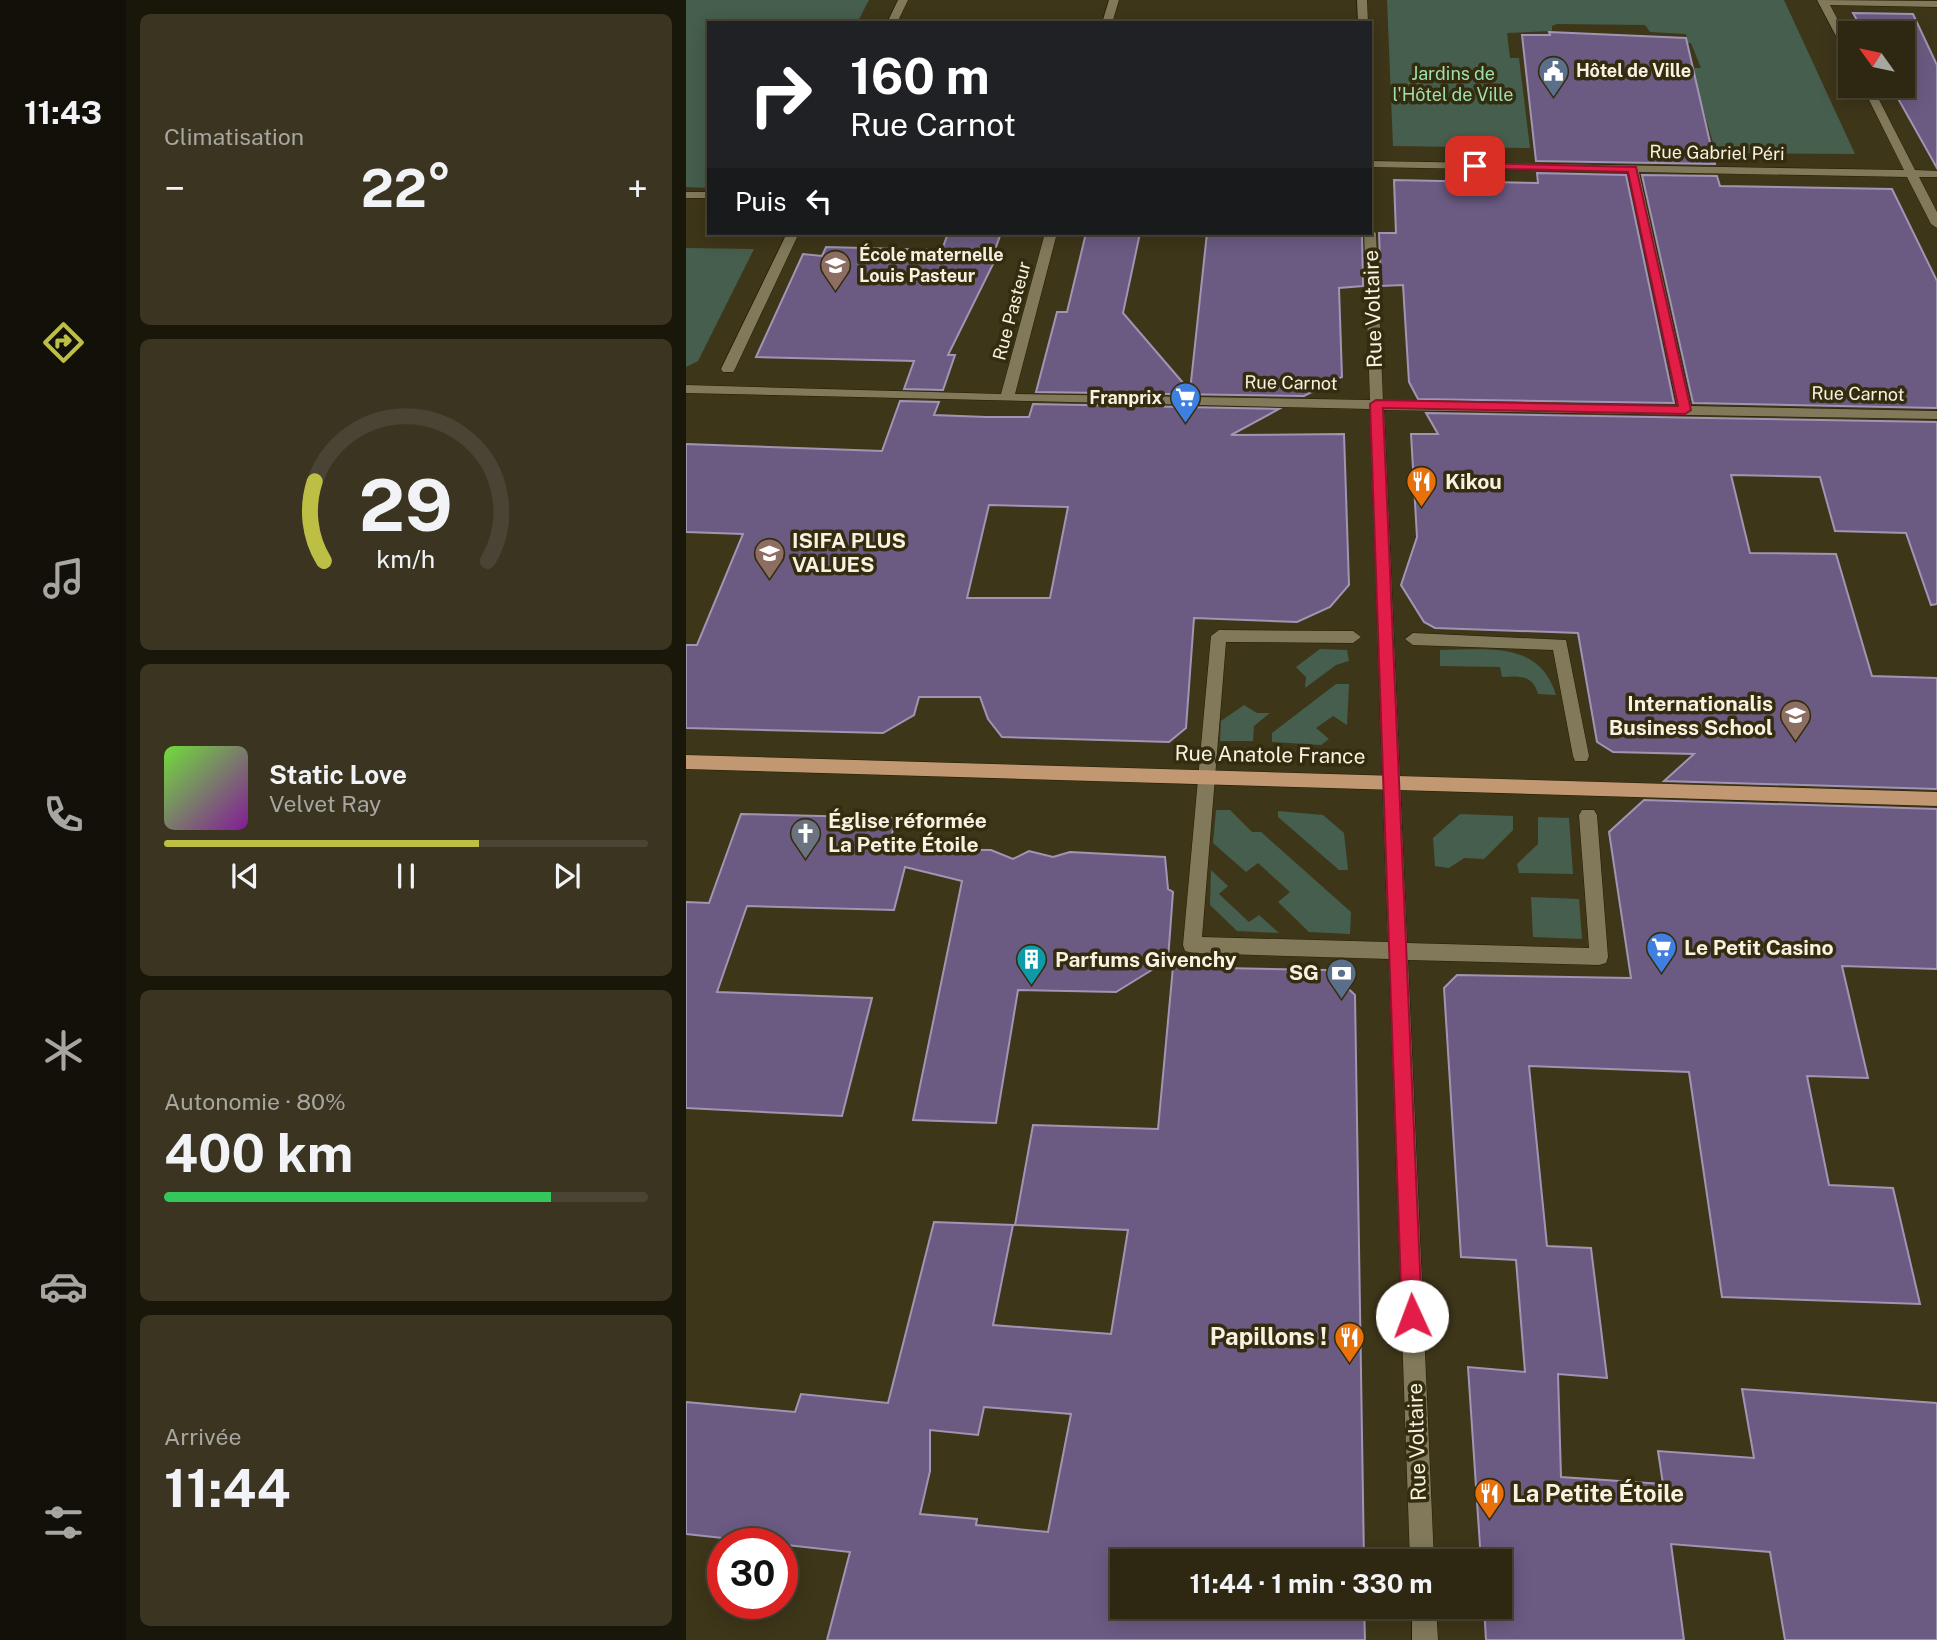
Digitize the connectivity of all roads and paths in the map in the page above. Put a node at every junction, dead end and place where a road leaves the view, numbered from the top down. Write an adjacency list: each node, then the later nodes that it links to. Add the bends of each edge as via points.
1 (903, 0): 6 (street)
2 (1114, 0): 7 (street)
3 (1362, 0): 8 (street)
4 (1823, 1): 5 (street); 9 (street)
5 (1937, 4)
6 (893, 21)
7 (1108, 21)
8 (1363, 21)
9 (1838, 30)
10 (1873, 98): 13 (street)
11 (1372, 164): 12 (street, Rue Gabriel Péri)
12 (1633, 169): 13 (street, Rue Gabriel Péri); 25 (street)
13 (1910, 173): 14 (street, Rue Gabriel Péri); 17 (street)
14 (1937, 174)
15 (686, 195): 16 (street)
16 (707, 195)
17 (1937, 224)
18 (792, 235): 21 (street)
19 (1050, 235): 23 (street, Rue Pasteur)
20 (1370, 235): 24 (street, Rue Voltaire)
21 (728, 369)
22 (686, 389): 23 (street, Rue Carnot)
23 (1007, 398): 24 (street, Rue Carnot)
24 (1376, 404): 25 (street, Rue Carnot); 32 (street, Rue Voltaire)
25 (1685, 410): 26 (street, Rue Carnot)
26 (1937, 415)
27 (1353, 637): 31 (street, via 1219,636)
28 (1413, 639): 29 (street, via 1560,644)
29 (1581, 756)
30 (686, 762): 31 (main road, Rue Anatole France)
31 (1205, 776): 32 (main road, Rue Anatole France); 35 (street, via 1192,945)
32 (1391, 780): 33 (main road, Rue Anatole France); 35 (street, Rue Voltaire)
33 (1937, 799)
34 (1588, 815): 35 (street, via 1599,957)
35 (1396, 950): 36 (street, Rue Voltaire)
36 (1421, 1549)
37 (1424, 1619): 38 (street)
38 (1425, 1640)

